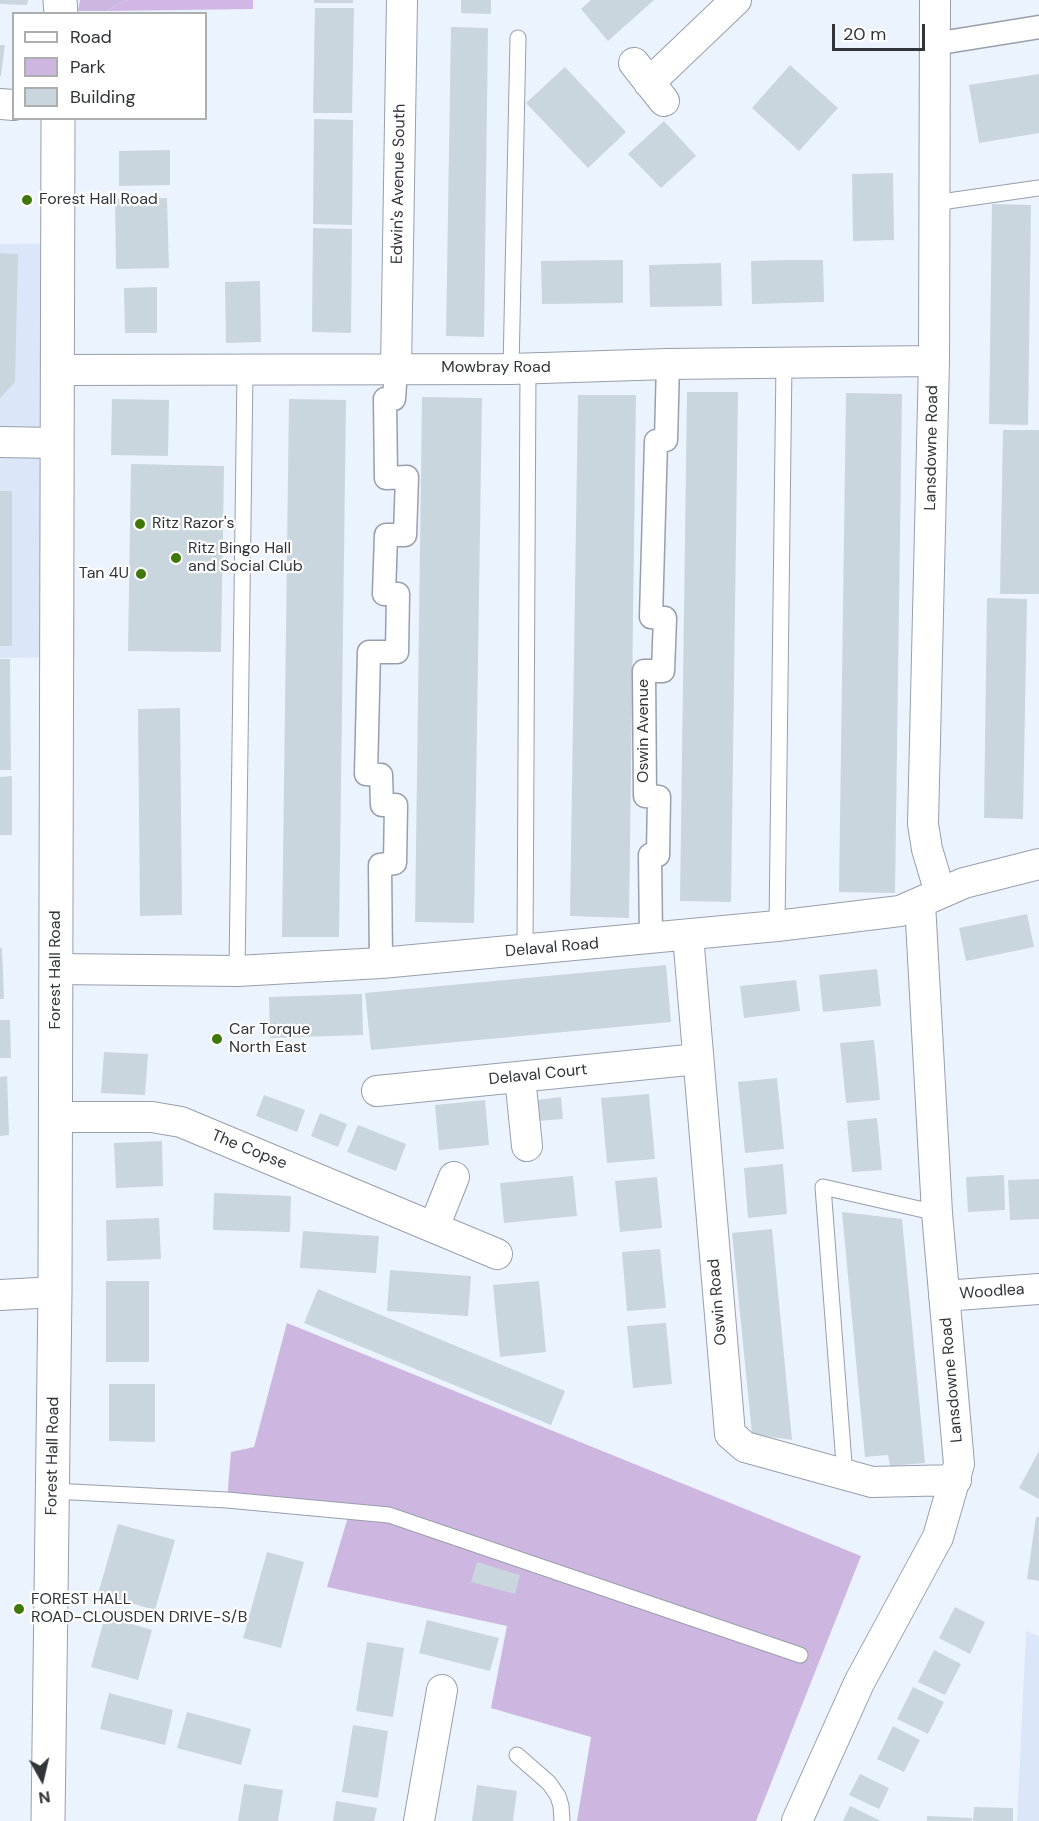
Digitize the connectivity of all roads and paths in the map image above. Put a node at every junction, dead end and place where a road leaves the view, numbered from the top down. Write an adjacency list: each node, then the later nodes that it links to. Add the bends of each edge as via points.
1 (402, 0): 14 (street, Edwin's Avenue South)
2 (736, 0): 7 (street)
3 (935, 0): 6 (street, Lansdowne Road)
4 (1039, 27): 6 (street)
5 (518, 38): 15 (lane)
6 (934, 44): 10 (street, Lansdowne Road)
7 (649, 82)
8 (58, 120): 16 (main road, Forest Hall Road)
9 (1039, 188): 10 (lane)
10 (934, 203): 11 (street, Lansdowne Road)
11 (934, 361): 12 (street, Mowbray Road); 21 (street, Lansdowne Road, via 923,824)
12 (784, 362): 13 (street, Mowbray Road); 22 (lane)
13 (668, 364): 15 (street, Mowbray Road); 24 (street, Oswin Avenue, via 666,440 656,441 651,617 665,618 663,671 644,671 645,796 659,796 658,855 650,855)
14 (396, 369): 15 (street, Mowbray Road); 17 (street, Mowbray Road); 26 (street, via 394,399 385,399 386,478 407,477 405,535 386,535 384,594 398,594 397,652 369,652 368,663 366,774 381,775 382,805 396,805 395,864 380,865)
15 (519, 369): 25 (lane)
16 (57, 370): 17 (street, Mowbray Road); 19 (main road, Forest Hall Road)
17 (245, 370): 28 (lane)
18 (0, 442): 19 (street)
19 (56, 443): 27 (main road, Forest Hall Road)
20 (1039, 864): 21 (street, Delaval Road, via 964,883)
21 (930, 898): 22 (street, Delaval Road, via 883,914); 35 (street, Lansdowne Road)
22 (777, 926): 23 (street, Delaval Road)
23 (688, 935): 24 (street, Delaval Road); 29 (street, Oswin Road)
24 (651, 939): 25 (street, Delaval Road)
25 (525, 950): 26 (street, Delaval Road)
26 (381, 963): 28 (street, Delaval Road)
27 (56, 969): 28 (street, Delaval Road); 32 (main road, Forest Hall Road)
28 (237, 971)
29 (698, 1059): 30 (street, Delaval Court); 42 (street, Oswin Road, via 730,1434 745,1447)
30 (520, 1077): 31 (street, Delaval Court); 33 (street)
31 (377, 1091)
32 (56, 1117): 36 (street, The Copse, via 152,1117 181,1122); 39 (main road, Forest Hall Road)
33 (527, 1146)
34 (454, 1177): 36 (street)
35 (937, 1213): 41 (street, Lansdowne Road); 42 (lane, via 823,1187)
36 (434, 1227): 37 (street, The Copse)
37 (497, 1254)
38 (1039, 1289): 41 (street, Woodlea)
39 (55, 1292): 40 (street); 44 (main road, Forest Hall Road)
40 (0, 1294)
41 (944, 1296): 43 (street, Lansdowne Road, via 958,1445)
42 (845, 1477): 43 (street, Oswin Road, via 872,1482)
43 (956, 1480): 51 (street, Lansdowne Road, via 938,1537 859,1683)
44 (53, 1491): 45 (lane, via 238,1501 389,1515); 48 (main road, Forest Hall Road)
45 (800, 1655)
46 (442, 1690): 49 (street)
47 (517, 1755): 50 (lane, via 558,1796)
48 (48, 1821)
49 (419, 1821)
50 (562, 1821)
51 (797, 1821)

